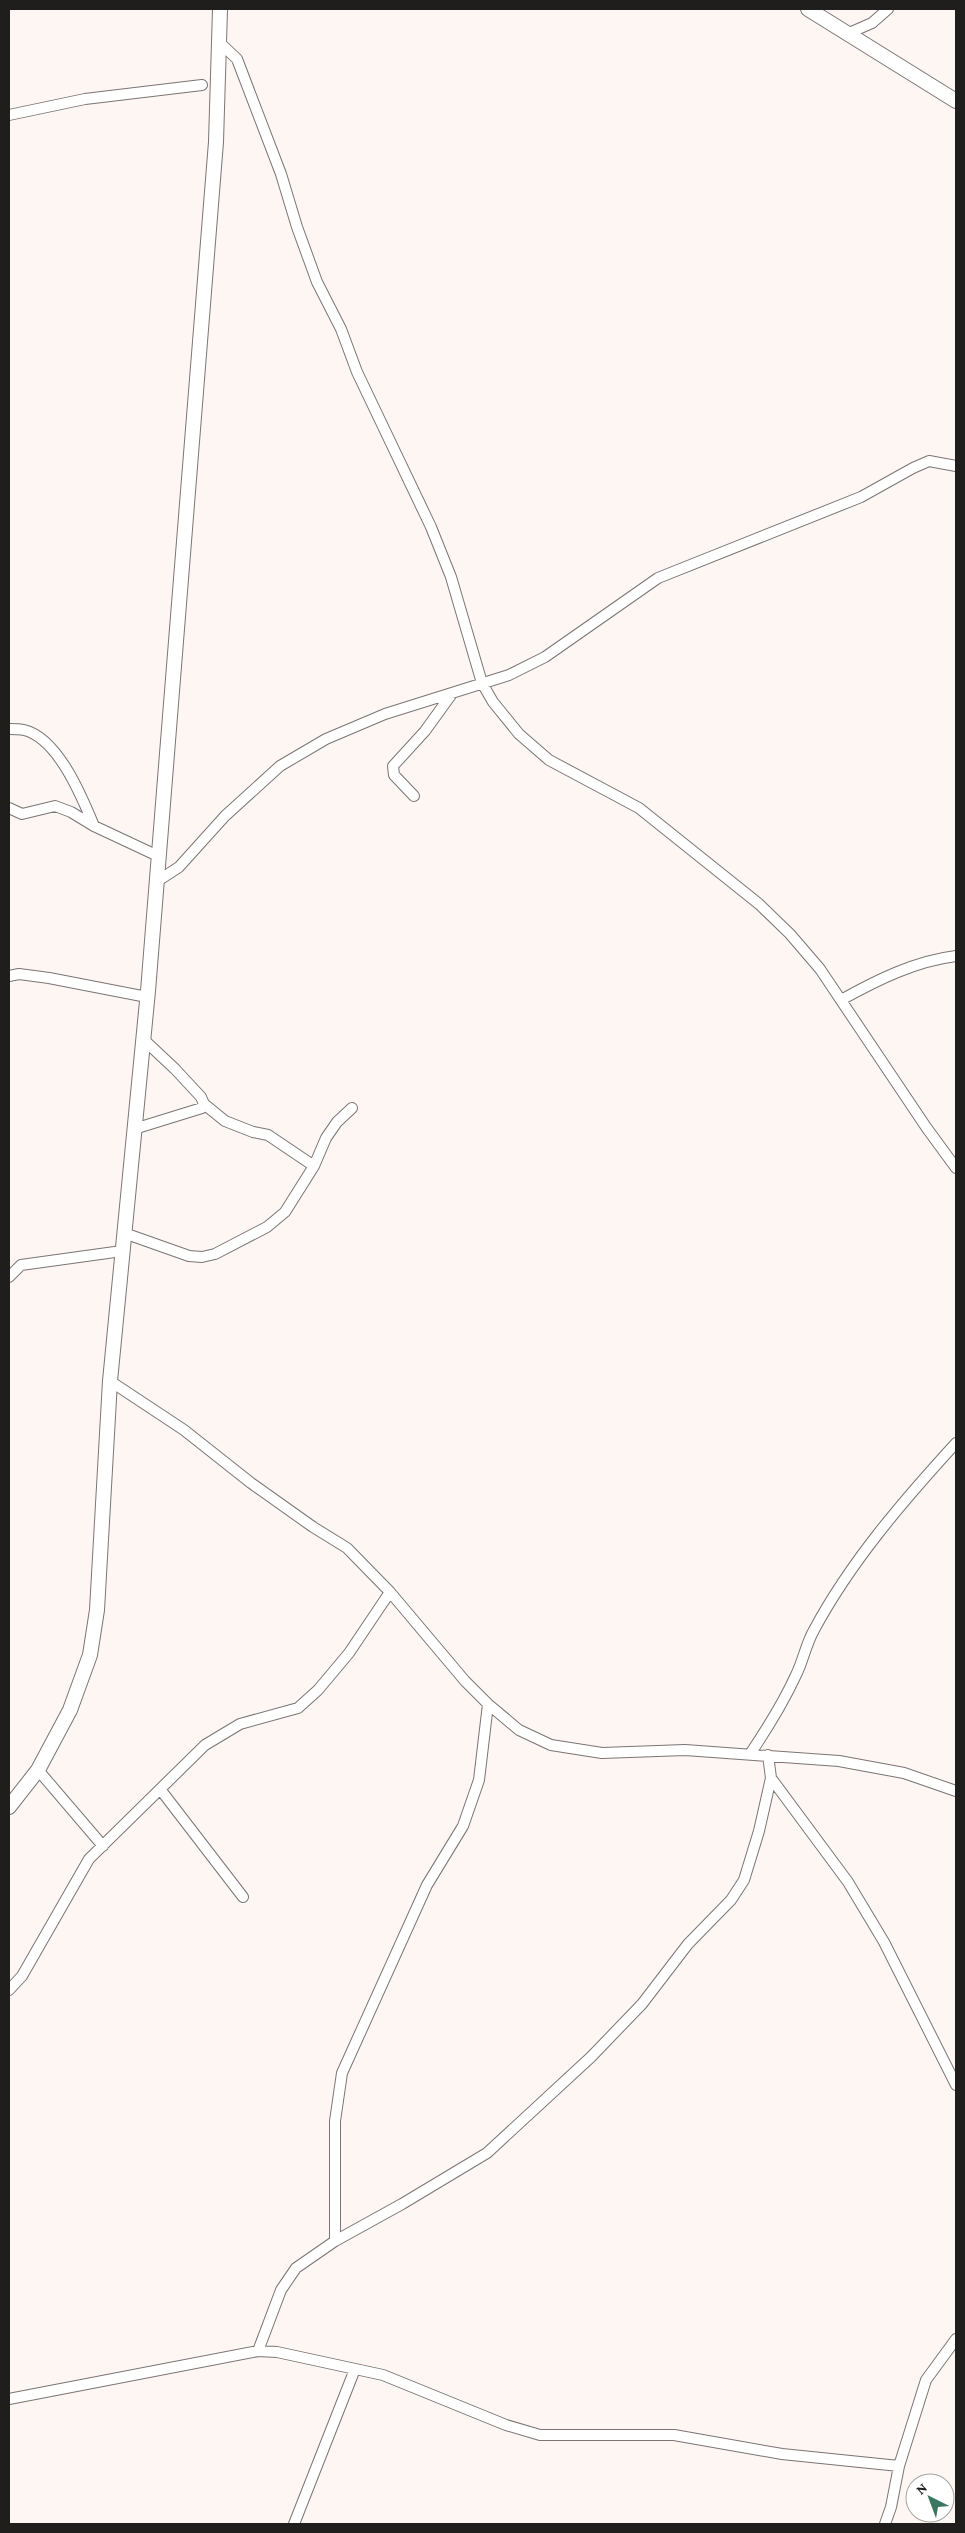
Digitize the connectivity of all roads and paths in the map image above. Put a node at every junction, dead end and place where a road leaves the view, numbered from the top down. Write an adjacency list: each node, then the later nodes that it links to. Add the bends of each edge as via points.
1 (220, 9): 5 (street)
2 (808, 9): 4 (street)
3 (888, 9): 4 (street, via 872,23)
4 (849, 33): 7 (street)
5 (218, 41): 10 (street, via 237,59 281,174 317,282 431,527 451,576); 16 (street, via 216,142)
6 (202, 84): 8 (street, via 85,100)
7 (956, 101)
8 (9, 116)
9 (956, 466): 10 (street, via 929,461 861,497 658,578 545,657 510,675)
10 (482, 683): 11 (street); 21 (street, via 519,734 549,760 639,808 759,904 820,969)
11 (452, 695): 13 (street, via 393,766 394,775); 17 (street, via 377,718 326,739 280,766 231,811 179,867)
12 (9, 729): 15 (street, via 25,730 45,742 72,777)
13 (414, 796)
14 (9, 808): 15 (street, via 22,814 54,806)
15 (94, 826): 16 (street)
16 (158, 856): 17 (street)
17 (156, 882): 20 (street)
18 (956, 956): 21 (street, via 937,958 875,981)
19 (9, 976): 20 (street, via 49,978)
20 (147, 997): 22 (street)
21 (841, 1000): 27 (street)
22 (143, 1039): 23 (street, via 175,1069); 25 (street)
23 (204, 1104): 25 (street, via 202,1108); 26 (street, via 225,1121 268,1135)
24 (352, 1108): 26 (street, via 326,1138)
25 (134, 1129): 28 (street)
26 (314, 1166): 28 (street, via 285,1212 267,1228 215,1254 189,1256)
27 (956, 1168)
28 (124, 1233): 29 (street)
29 (122, 1251): 30 (street, via 21,1265); 31 (street)
30 (9, 1277)
31 (110, 1381): 33 (street, via 184,1430 313,1528 347,1548); 37 (street, via 97,1610 90,1655 70,1710)
32 (956, 1443): 35 (street, via 867,1549 834,1598 813,1631 796,1675 770,1725)
33 (390, 1592): 34 (street, via 465,1682); 39 (street, via 349,1653 298,1708 240,1724 205,1745)
34 (488, 1704): 35 (street, via 519,1730 551,1745 602,1753 685,1750); 46 (street, via 479,1780 463,1826 427,1885 342,2073 335,2121)
35 (750, 1754): 36 (street)
36 (768, 1755): 38 (street); 40 (street, via 838,1761 904,1772)
37 (38, 1770): 41 (street); 42 (street)
38 (771, 1778): 45 (street, via 848,1882 884,1942); 46 (street, via 744,1880 731,1900 688,1944 642,2004 592,2057 487,2153)
39 (160, 1789): 42 (street); 43 (street)
40 (956, 1791)
41 (9, 1807)
42 (103, 1846): 44 (street, via 89,1859 22,1976)
43 (243, 1896)
44 (9, 1990)
45 (956, 2085)
46 (335, 2241): 48 (street, via 296,2268 281,2290)
47 (956, 2339): 52 (street, via 926,2380)
48 (258, 2351): 49 (street); 51 (street)
49 (355, 2369): 52 (street, via 383,2375 506,2425 540,2435 674,2435 782,2454); 53 (street)
50 (9, 2388): 51 (street)
51 (12, 2398)
52 (899, 2466): 54 (street)
53 (294, 2524)
54 (885, 2524)

